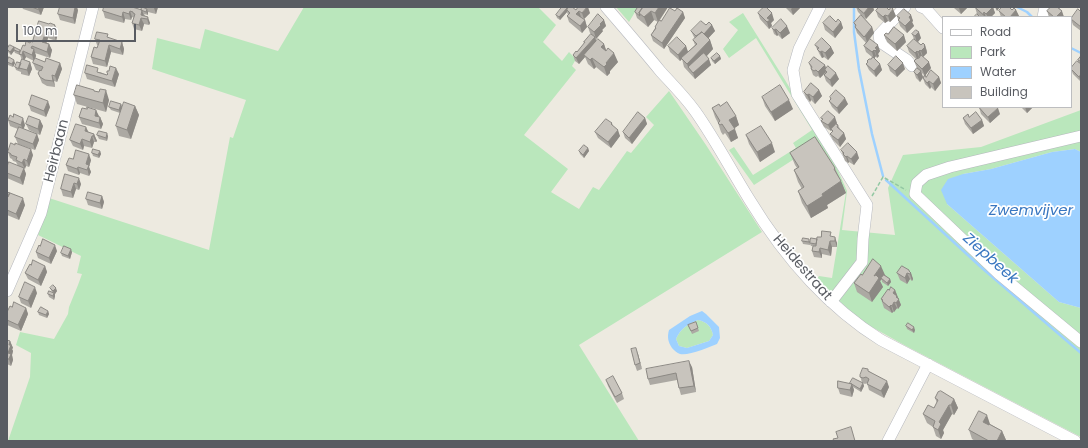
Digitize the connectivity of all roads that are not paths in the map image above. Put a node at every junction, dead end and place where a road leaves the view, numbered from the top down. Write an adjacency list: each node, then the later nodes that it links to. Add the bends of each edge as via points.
1 (93, 7): 10 (street, Heirbaan, via 41,213)
2 (606, 7): 11 (street, Heidestraat, via 695,111 775,240)
3 (820, 7): 6 (street)
4 (905, 7): 8 (street, via 879,35 880,42)
5 (921, 7): 7 (street)
6 (812, 12): 11 (street, via 793,70 797,94 867,205 862,262)
7 (942, 27)
8 (912, 66)
9 (1081, 136): 12 (street, via 926,175 917,182 915,194 999,274)
10 (7, 291)
11 (831, 302): 13 (street, Heidestraat, via 881,340)
12 (1081, 342)
13 (928, 364): 14 (street); 15 (street, Heidestraat)
14 (888, 441)
15 (1075, 441)

